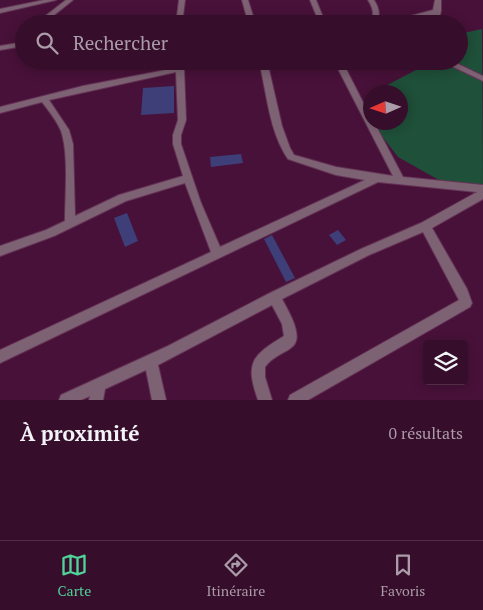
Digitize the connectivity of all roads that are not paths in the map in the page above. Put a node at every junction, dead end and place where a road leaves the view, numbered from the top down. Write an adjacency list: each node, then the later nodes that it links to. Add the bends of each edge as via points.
1 (53, 0): 8 (street)
2 (70, 0): 10 (street)
3 (182, 0): 11 (street)
4 (245, 0): 12 (street)
5 (313, 0): 13 (street)
6 (371, 0): 14 (street)
7 (438, 0): 9 (street)
8 (0, 11)
9 (438, 11): 15 (street); 16 (street)
10 (50, 15)
11 (180, 15)
12 (248, 15)
13 (319, 15)
14 (376, 15)
15 (425, 15)
16 (437, 15)
17 (15, 45): 18 (street)
18 (2, 47): 19 (street)
19 (0, 56)
20 (160, 70): 26 (street)
21 (180, 70): 28 (street, via 182,120 177,144)
22 (265, 70): 29 (street, via 286,152 291,157 336,171)
23 (343, 70): 30 (street)
24 (464, 70): 25 (street)
25 (483, 79)
26 (44, 99): 27 (street); 33 (street, via 65,130 69,144)
27 (0, 110)
28 (188, 178): 33 (street, via 123,198); 36 (street)
29 (377, 178): 30 (street); 36 (street)
30 (399, 179): 31 (street)
31 (483, 188)
32 (483, 194): 34 (street)
33 (70, 223): 35 (street)
34 (425, 226): 37 (street); 45 (street, via 460,286 466,303)
35 (0, 251)
36 (217, 254): 38 (street)
37 (274, 298): 39 (street); 44 (street, via 288,324 291,338 263,357 259,366 257,377)
38 (0, 357)
39 (151, 362): 40 (street); 43 (street)
40 (99, 386): 41 (street); 42 (street)
41 (66, 400)
42 (96, 400)
43 (159, 400)
44 (265, 400)
45 (295, 400)

